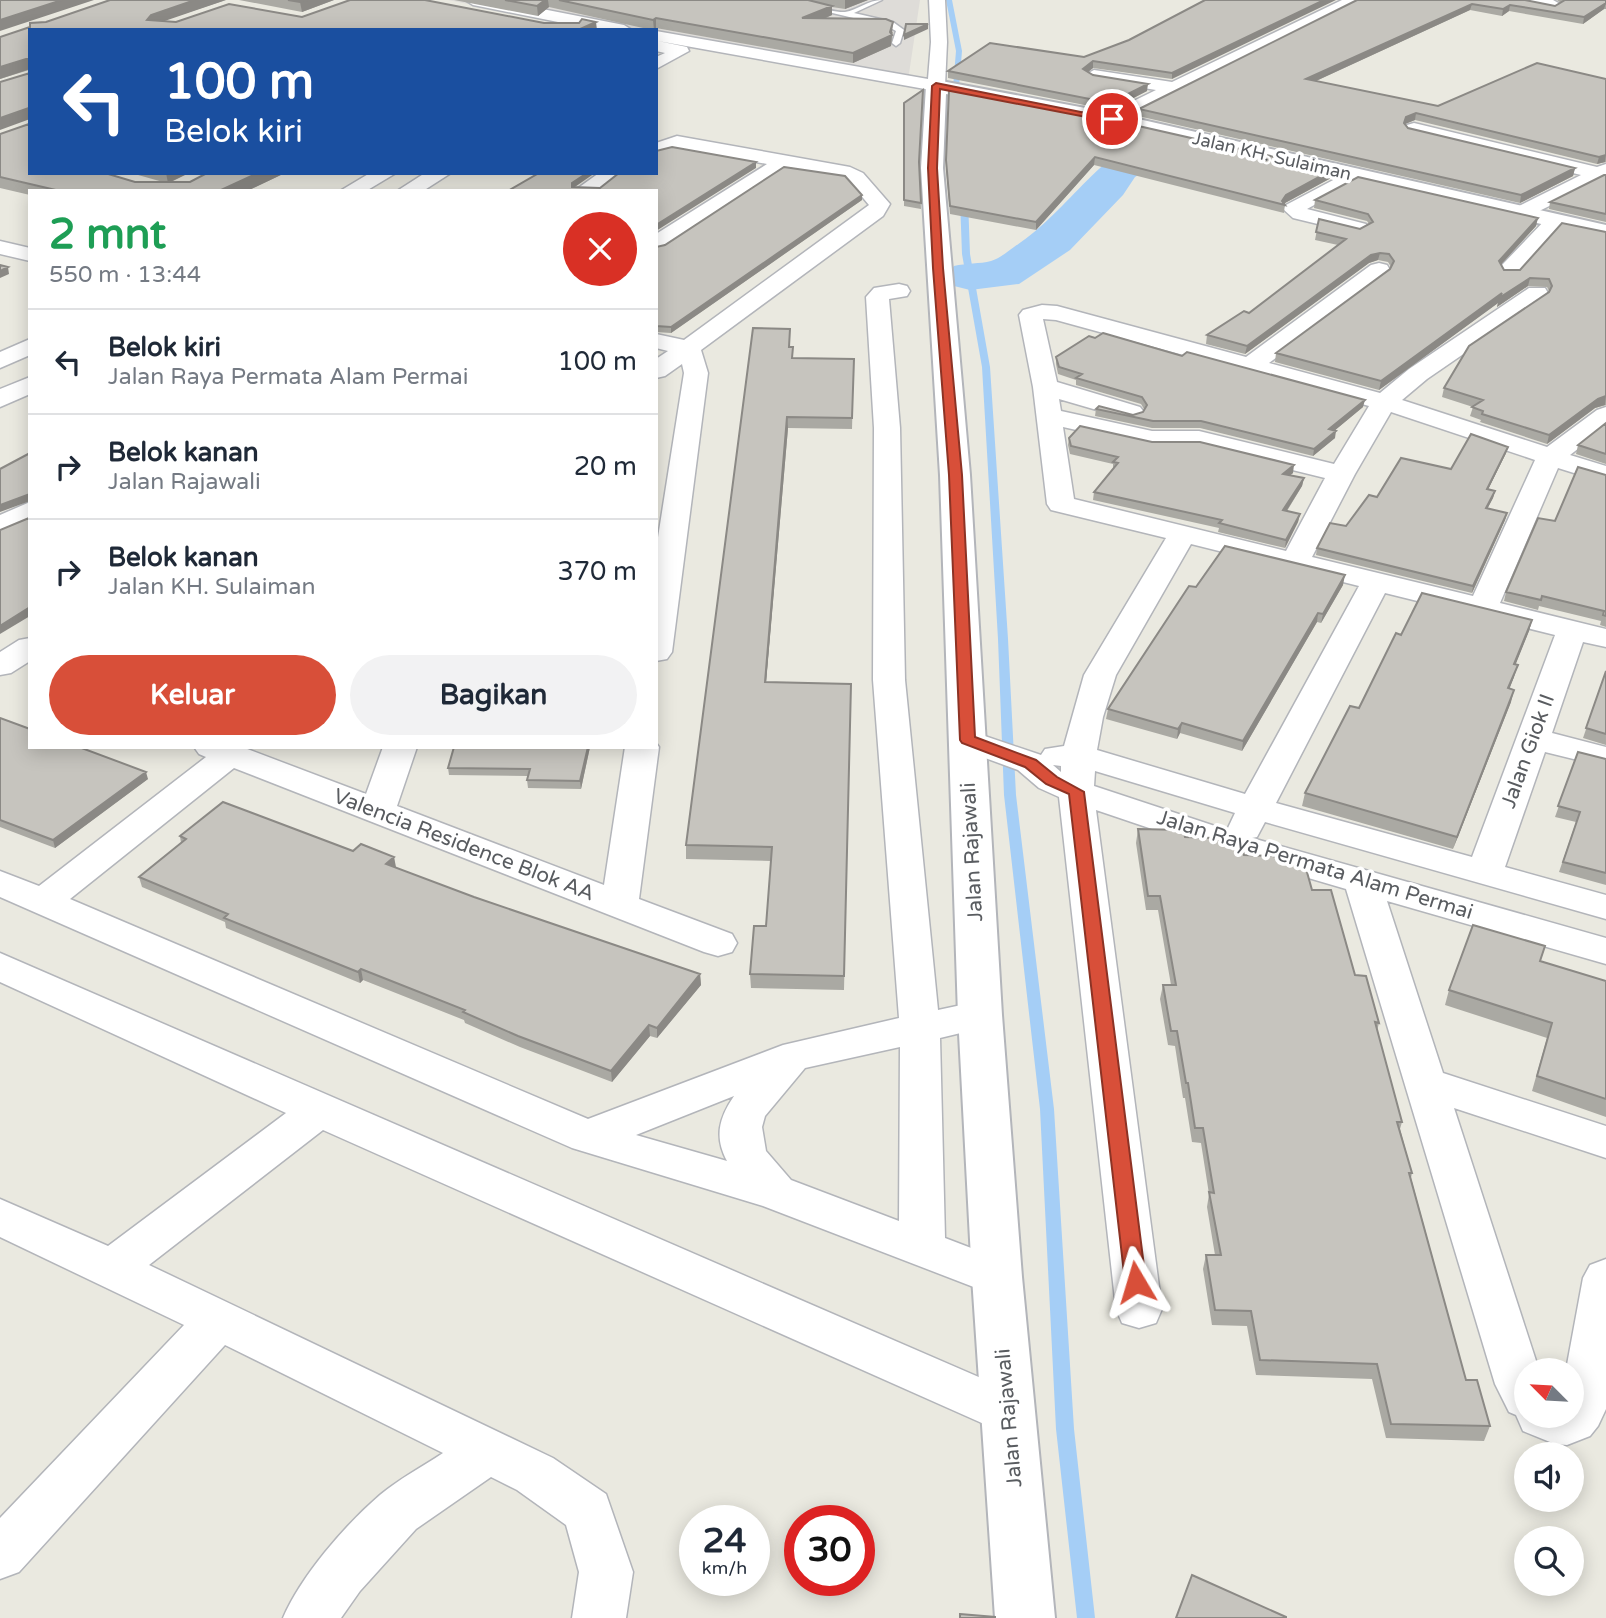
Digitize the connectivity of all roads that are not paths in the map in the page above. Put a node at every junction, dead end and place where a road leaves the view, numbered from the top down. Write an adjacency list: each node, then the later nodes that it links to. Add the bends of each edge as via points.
1 (472, 0): 11 (street)
2 (782, 0): 9 (lane)
3 (878, 0): 9 (lane)
4 (937, 0): 17 (street, via 939,42)
5 (1354, 0): 18 (street)
6 (1527, 0): 7 (street)
7 (1554, 5)
8 (454, 7): 10 (street)
9 (848, 13): 13 (lane, via 897,27)
10 (562, 28)
11 (614, 28)
12 (658, 36): 17 (street)
13 (896, 43)
14 (658, 46): 15 (street, via 681,51)
15 (658, 63)
16 (1094, 75): 18 (street)
17 (951, 88): 19 (street, Jalan KH. Sulaiman); 74 (street, Jalan Rajawali, via 932,168 938,268 956,475)
18 (1174, 89): 19 (street)
19 (1112, 119): 27 (street, Jalan KH. Sulaiman)
20 (1414, 129): 23 (street)
21 (658, 148): 22 (street, via 677,142)
22 (786, 160): 35 (street); 44 (street, via 854,174 875,196 879,208)
23 (1604, 173): 31 (street)
24 (382, 175): 28 (street)
25 (437, 175): 29 (street)
26 (611, 175): 30 (street)
27 (1354, 175): 31 (street, Jalan KH. Sulaiman); 33 (street, via 1293,209)
28 (354, 189)
29 (411, 189)
30 (587, 189)
31 (1520, 213): 32 (street, Jalan KH. Sulaiman)
32 (1555, 221): 34 (street, Jalan KH. Sulaiman); 39 (street)
33 (1359, 228)
34 (1606, 232)
35 (658, 243)
36 (0, 247): 37 (street)
37 (28, 255)
38 (1379, 270): 46 (street)
39 (1510, 270)
40 (900, 292): 90 (street, via 877,297 887,428 889,680)
41 (1537, 293): 51 (street)
42 (658, 341): 44 (street)
43 (28, 347): 45 (street)
44 (688, 348): 47 (street); 65 (street, via 696,373)
45 (0, 361)
46 (1249, 366): 49 (street, via 1042,312 1031,318); 51 (street)
47 (658, 370)
48 (28, 385): 50 (street)
49 (1045, 387): 53 (street); 54 (street, via 1178,426)
50 (0, 399)
51 (1384, 402): 55 (street); 56 (street)
52 (1606, 415): 55 (street)
53 (1048, 416): 54 (street, via 1152,439); 60 (street, via 1061,504)
54 (1199, 439): 56 (street)
55 (1549, 457): 57 (street); 63 (street)
56 (1341, 474): 61 (street)
57 (1606, 475)
58 (28, 511): 59 (street)
59 (0, 527)
60 (1182, 535): 61 (street); 76 (street, via 1100,675 1091,699)
61 (1295, 562): 62 (street)
62 (1376, 582): 63 (street); 77 (street)
63 (1482, 609): 64 (street)
64 (1572, 630): 66 (street); 70 (street, Jalan Giok II)
65 (658, 638)
66 (1606, 638)
67 (28, 648): 68 (street)
68 (0, 666): 69 (street)
69 (28, 676)
70 (1532, 738): 75 (street); 80 (street, Jalan Giok II)
71 (399, 749): 78 (street)
72 (642, 749): 84 (street)
73 (220, 751): 78 (street, Valencia Residence Blok AA); 83 (street)
74 (1000, 752): 76 (street, Jalan Raya Permata Alam Permai, via 1051,780); 89 (street, Jalan Rajawali)
75 (1606, 757)
76 (1078, 773): 77 (street, Jalan Raya Permata Alam Permai); 79 (street, Jalan Raya Permata Alam Permai); 102 (street)
77 (1255, 808): 79 (street); 80 (street, Jalan Raya Permata Alam Permai)
78 (377, 812): 84 (street, Valencia Residence Blok AA)
79 (1236, 845): 81 (street, Jalan Raya Permata Alam Permai)
80 (1485, 873): 85 (street, Jalan Raya Permata Alam Permai)
81 (1362, 880): 87 (street, Jalan Raya Permata Alam Permai); 92 (street)
82 (0, 883): 83 (street)
83 (43, 901): 94 (street)
84 (620, 905): 86 (street, Valencia Residence Blok AA)
85 (1606, 907)
86 (718, 943)
87 (1606, 951)
88 (0, 965): 93 (street)
89 (979, 1015): 90 (street); 100 (street, Jalan Rajawali)
90 (920, 1027): 91 (street); 98 (street)
91 (797, 1055): 94 (street); 96 (street, via 747,1105 740,1124 747,1161)
92 (1424, 1082): 95 (street); 104 (street)
93 (319, 1110): 99 (street); 106 (street)
94 (587, 1137): 96 (street)
95 (1606, 1142)
96 (775, 1192): 98 (street)
97 (6, 1228): 99 (street)
98 (922, 1247): 100 (street)
99 (112, 1268): 103 (street)
100 (997, 1277): 106 (street, Jalan Rajawali)
101 (1606, 1278): 105 (street)
102 (1139, 1309)
103 (218, 1320): 107 (street); 108 (street)
104 (1514, 1368)
105 (1584, 1404)
106 (1010, 1412): 111 (street, Jalan Rajawali)
107 (488, 1451): 109 (street, via 398,1512 341,1573); 110 (street, via 535,1474 588,1511 606,1573)
108 (0, 1555)
109 (310, 1618)
110 (599, 1618)
111 (1025, 1618)

